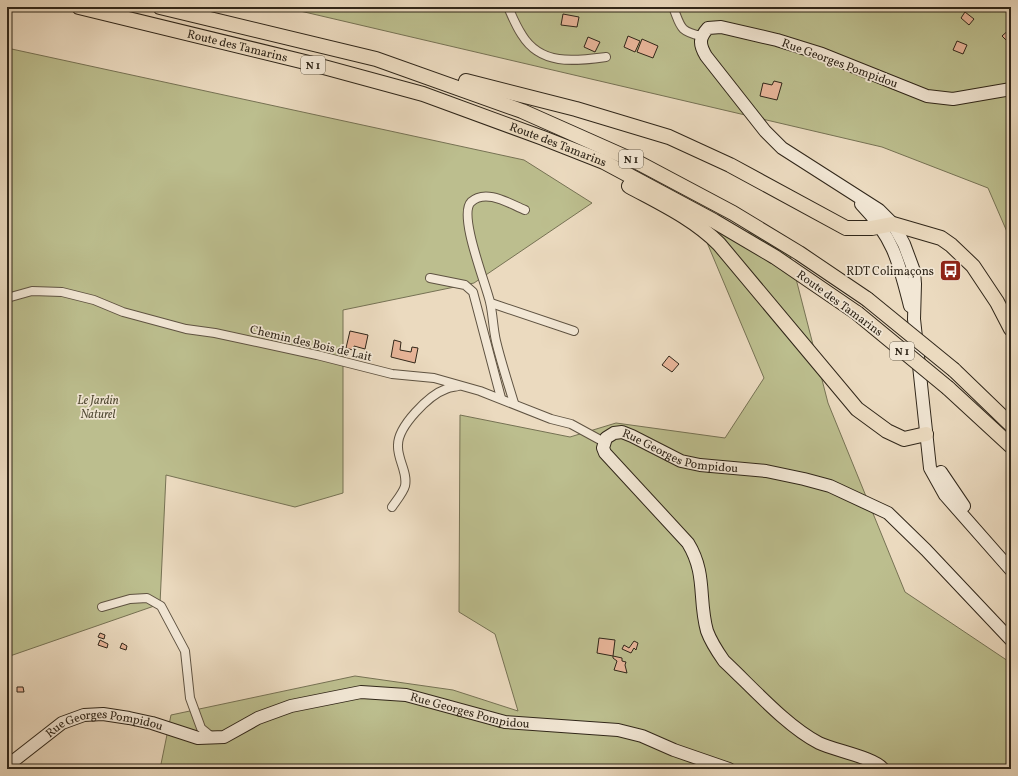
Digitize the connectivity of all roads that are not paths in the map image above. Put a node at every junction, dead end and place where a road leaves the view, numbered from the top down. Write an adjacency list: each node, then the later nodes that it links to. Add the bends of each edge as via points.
1 (79, 7): 9 (highway, Route des Tamarins / N 1, via 309,63 423,94)
2 (160, 7): 7 (highway, Route des Tamarins / N 1)
3 (508, 7): 6 (street, via 522,36 534,48 550,58 566,61)
4 (673, 7): 5 (street, via 682,30)
5 (701, 36): 8 (main road, Rue Georges Pompidou, via 708,28 721,27 778,40 822,54 927,96 953,99); 11 (main road, via 700,45 706,56 764,131 787,152 849,192)
6 (606, 57)
7 (376, 59): 11 (highway, via 576,109 668,137 730,166 846,228); 20 (highway, Route des Tamarins / N 1, bridge, via 522,111 639,163 733,212 867,299 954,370)
8 (1011, 89)
9 (543, 138): 21 (highway, via 688,219 706,232 728,253 857,409 887,431 904,439); 23 (highway, Route des Tamarins / N 1, bridge, via 604,162 775,257 857,313 948,388)
10 (525, 210): 14 (street, via 492,196 483,196 471,202 468,209 469,226)
11 (887, 225): 15 (highway, via 941,238 951,245 966,259 987,286); 21 (main road, via 914,319)
12 (430, 278): 18 (street, via 465,285 473,292)
13 (7, 298): 17 (street, Chemin des Bois de Lait, via 32,291 62,292 186,329 215,333 392,374 434,378)
14 (491, 303): 16 (street); 19 (street, via 496,341)
15 (1011, 330)
16 (574, 331)
17 (461, 386): 18 (street, Chemin des Bois de Lait); 24 (street, via 445,389 424,405 404,426 398,443 398,456 406,480 405,488)
18 (500, 398): 19 (street, Chemin des Bois de Lait)
19 (514, 403): 22 (street, Chemin des Bois de Lait, via 571,424)
20 (1011, 425)
21 (926, 434): 25 (main road, via 934,460 956,496); 26 (main road, via 930,468 945,495)
22 (604, 442): 28 (main road, Rue Georges Pompidou, via 609,435 622,432 681,461 766,471 830,486 888,513); 32 (main road, Rue Georges Pompidou, via 605,453 688,543 696,556 700,569 707,630 714,647 724,661 802,731 819,743 873,760)
23 (1011, 446)
24 (392, 507)
25 (1011, 559)
26 (1011, 570)
27 (102, 607): 29 (street, via 130,599 147,598 161,606 185,651 190,698 201,728)
28 (1011, 640)
29 (212, 737): 30 (main road, Rue Georges Pompidou, via 198,738 129,718 103,714 84,715 62,723); 31 (main road, Rue Georges Pompidou, via 224,737 258,718 291,706 361,692 406,695 505,722 618,730 642,736)
30 (7, 766)
31 (729, 769)
32 (883, 769)

